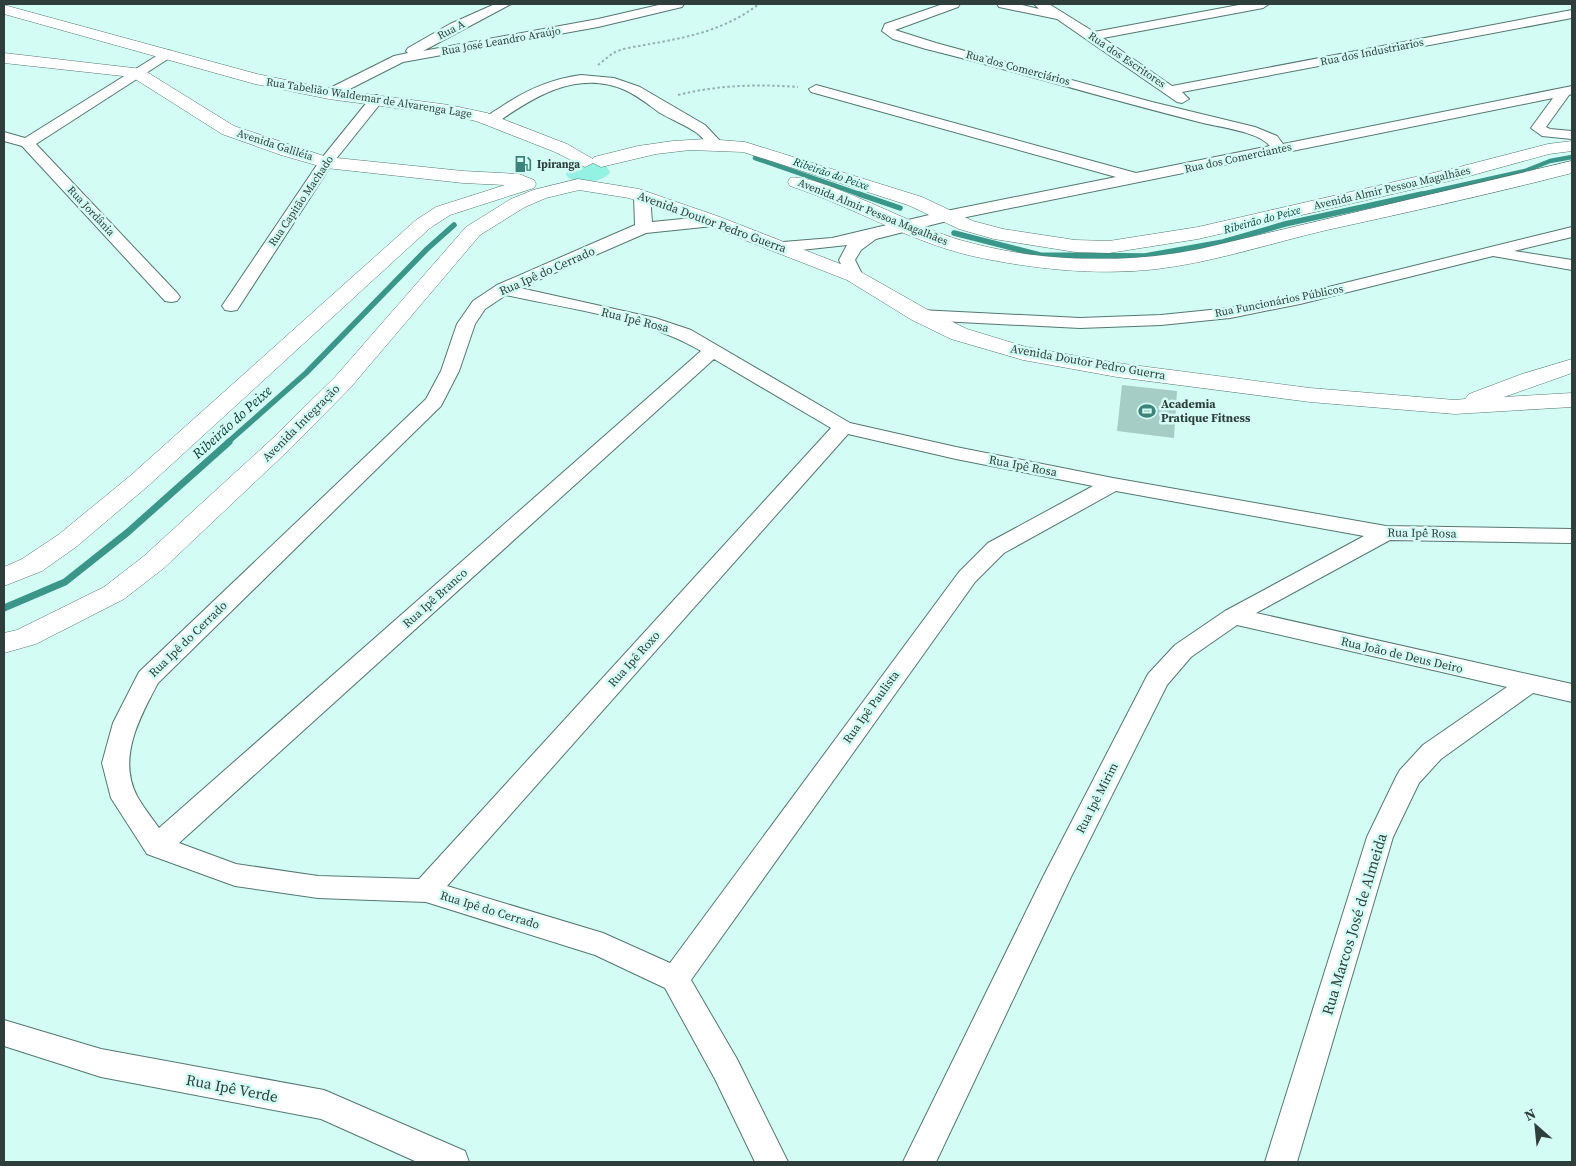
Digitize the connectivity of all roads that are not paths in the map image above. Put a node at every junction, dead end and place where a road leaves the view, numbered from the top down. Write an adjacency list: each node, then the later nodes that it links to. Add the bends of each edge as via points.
1 (505, 4): 14 (street, Rua A)
2 (678, 4): 14 (street, Rua José Leandro Araújo, via 598,23)
3 (954, 4): 21 (street, Rua dos Comerciários, via 890,27 888,31 931,46)
4 (1003, 4): 10 (street)
5 (1040, 4): 10 (street, Rua dos Escritores)
6 (1262, 4): 11 (street)
7 (1572, 6): 9 (street, Rua dos Industriarios)
8 (4, 8): 12 (street, Rua Tabelião Waldemar de Alvarenga Lage)
9 (1560, 9): 19 (street, Rua dos Industriarios)
10 (1066, 19): 11 (street, Rua dos Escritores)
11 (1092, 36): 19 (street, Rua dos Escritores)
12 (166, 54): 15 (street); 18 (street, Rua Tabelião Waldemar de Alvarenga Lage, via 255,79)
13 (4, 58): 15 (street, Avenida Galiléia)
14 (400, 59): 18 (street, Rua José Leandro Araújo)
15 (136, 73): 26 (street); 30 (street, Avenida Galiléia, via 228,130)
16 (816, 89): 34 (street)
17 (1569, 91): 24 (street, via 1538,128 1547,133); 29 (street, Rua dos Comerciantes)
18 (329, 94): 20 (street, Rua Tabelião Waldemar de Alvarenga Lage)
19 (1176, 94): 21 (street, Rua dos Comerciários, via 1159,104); 23 (street, Rua dos Escritores)
20 (377, 100): 22 (street, Rua Tabelião Waldemar de Alvarenga Lage, via 449,110); 30 (street, Rua Capitão Machado)
21 (1148, 105): 23 (street, Rua dos Comerciários)
22 (490, 121): 27 (street, via 540,88 583,79 623,84 709,134); 31 (street, Rua Tabelião Waldemar de Alvarenga Lage)
23 (1210, 121): 29 (street, Rua dos Comerciários, via 1262,134 1272,139)
24 (1572, 135)
25 (4, 136): 26 (street, Rua Jordânia)
26 (27, 143): 49 (street, Rua Jordânia)
27 (716, 144): 31 (street, Avenida Almir Pessoa Magalhães, via 672,145 644,150); 38 (street, Avenida Almir Pessoa Magalhães, via 745,147 791,160 915,201)
28 (1572, 146): 38 (street, Avenida Almir Pessoa Magalhães, via 1548,149 1198,233 1109,247 1075,246 1001,235)
29 (1280, 149): 34 (street, Rua dos Comerciantes)
30 (326, 162): 33 (street, Avenida Galiléia); 50 (street, Rua Capitão Machado)
31 (605, 167): 35 (street, via 603,183); 35 (street, via 567,167 563,171); 36 (street, Avenida Doutor Pedro Guerra); 40 (street, Avenida Almir Pessoa Magalhães, via 670,154 724,159 845,198)
32 (1572, 168): 40 (street, Avenida Almir Pessoa Magalhães, via 1157,263 1058,264 1005,256 936,239)
33 (463, 177): 35 (street, Avenida Galiléia); 37 (street, via 466,190)
34 (1137, 178): 38 (street, Rua dos Comerciantes)
35 (572, 181): 36 (street, Avenida Doutor Pedro Guerra); 37 (street, via 529,184); 64 (street, Avenida Integração, via 518,203 473,231 343,382 154,562 114,593 26,637)
36 (637, 195): 39 (street, Avenida Doutor Pedro Guerra); 41 (street, via 644,217)
37 (443, 211): 62 (street, via 423,224 139,481 32,565)
38 (946, 216): 40 (street, Rua dos Comerciantes)
39 (713, 221): 41 (street, Rua Ipê do Cerrado); 44 (street, Avenida Doutor Pedro Guerra)
40 (904, 225): 43 (street, Rua dos Comerciantes)
41 (643, 228): 48 (street, Rua Ipê do Cerrado)
42 (1572, 232): 45 (street, Rua Funcionários Públicos)
43 (871, 235): 44 (street, Rua dos Comerciantes); 47 (street, via 854,247 847,260)
44 (783, 248): 47 (street, Avenida Doutor Pedro Guerra)
45 (1492, 252): 46 (street); 51 (street, Rua Funcionários Públicos, via 1230,313 1080,323)
46 (1572, 265)
47 (854, 276): 51 (street, Avenida Doutor Pedro Guerra)
48 (503, 289): 52 (street, Rua Ipê Rosa, via 655,323); 67 (street, Rua Ipê do Cerrado, via 480,306 466,324 450,371 434,402 148,678 125,723 115,763 124,798)
49 (171, 297)
50 (231, 306)
51 (920, 315): 57 (street, Avenida Doutor Pedro Guerra, via 960,334 1023,353 1118,370 1310,395)
52 (713, 350): 58 (street, Rua Ipê Rosa); 67 (street, Rua Ipê Branco)
53 (1572, 366): 54 (street)
54 (1530, 378): 56 (street, via 1539,394); 57 (street)
55 (1572, 400): 56 (street, Avenida Doutor Pedro Guerra)
56 (1548, 401): 57 (street, Avenida Doutor Pedro Guerra)
57 (1455, 407)
58 (843, 427): 59 (street, Rua Ipê Rosa); 68 (street, Rua Ipê Roxo)
59 (1113, 484): 60 (street, Rua Ipê Rosa); 69 (street, Rua Ipê Paulista, via 996,548 967,577)
60 (1386, 533): 61 (street, Rua Ipê Rosa); 63 (street, Rua Ipê Mirim)
61 (1572, 536)
62 (4, 577)
63 (1233, 616): 65 (street, Rua João de Deus Deiro); 73 (street, Rua Ipê Mirim, via 1183,651 1157,680)
64 (4, 643)
65 (1528, 684): 66 (street, Rua João de Deus Deiro); 74 (street, Rua Marcos José de Almeida, via 1432,752 1409,777 1380,837)
66 (1572, 693)
67 (157, 846): 68 (street, Rua Ipê do Cerrado, via 235,874 318,887)
68 (426, 891): 69 (street, Rua Ipê do Cerrado, via 603,945)
69 (674, 979): 72 (street, via 726,1069)
70 (4, 1033): 71 (street, Rua Ipê Verde, via 101,1064 324,1105)
71 (453, 1162)
72 (772, 1162)
73 (918, 1162)
74 (1280, 1162)

